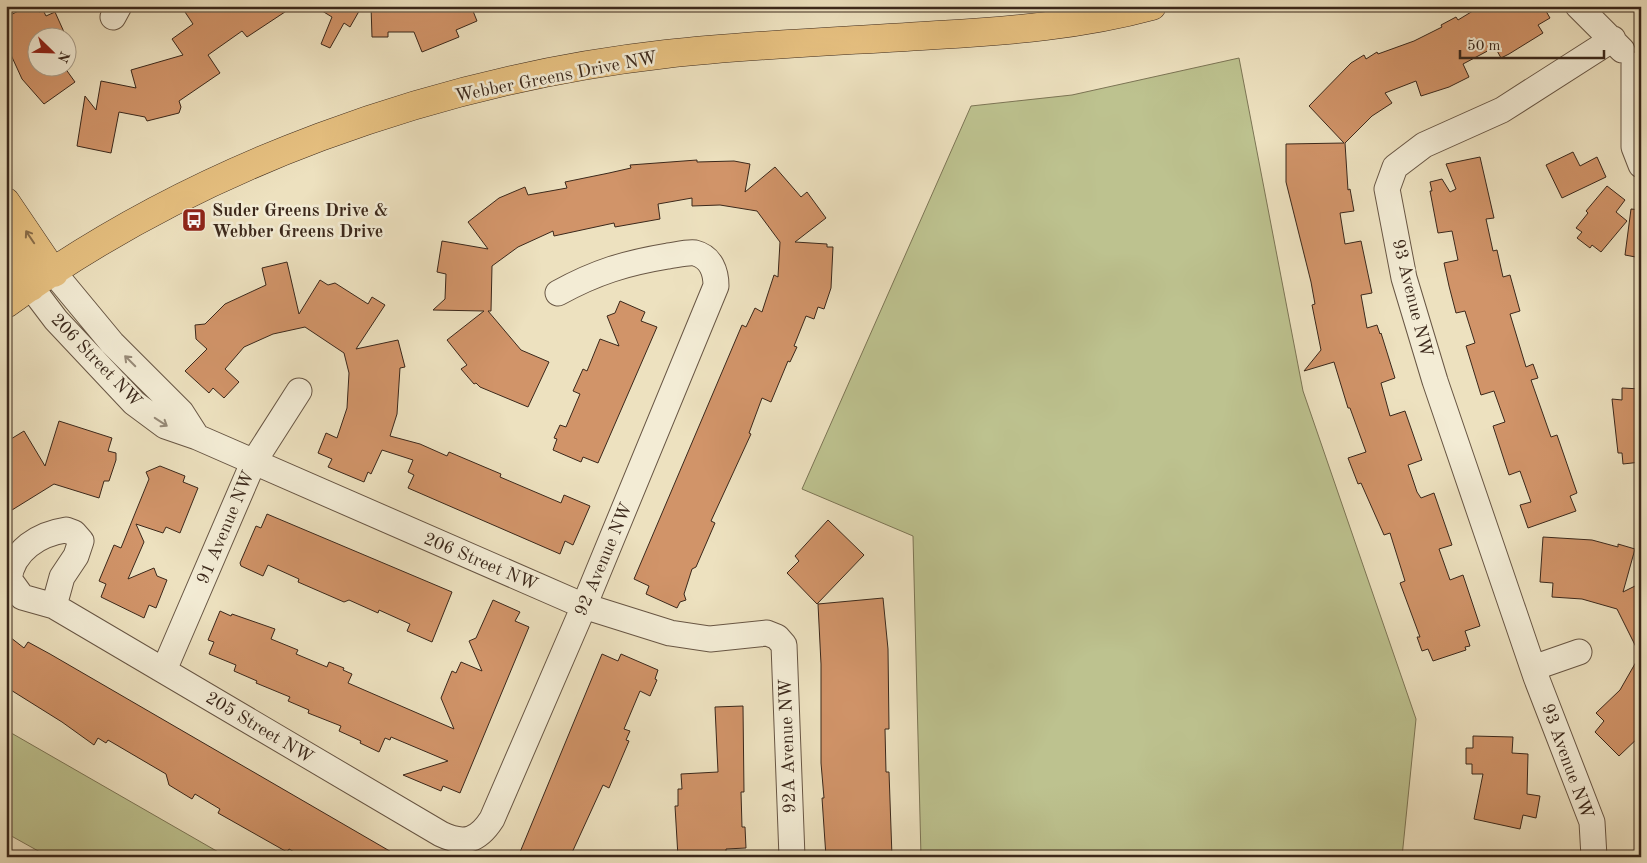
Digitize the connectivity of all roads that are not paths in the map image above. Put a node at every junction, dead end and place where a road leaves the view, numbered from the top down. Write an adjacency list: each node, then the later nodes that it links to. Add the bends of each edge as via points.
1 (1152, 6): 9 (main road, Webber Greens Drive NW, via 1068,23 999,31 666,54 474,89 380,117 263,160 134,223)
2 (1578, 6): 4 (street)
3 (1604, 6): 4 (street)
4 (1613, 39): 5 (street); 20 (street, 93 Avenue NW, via 1502,110 1424,145 1395,167 1387,189 1404,278 1435,382)
5 (1638, 70): 6 (street, via 1634,147)
6 (1641, 165)
7 (6, 202): 9 (main road, one-way to 7)
8 (6, 248): 10 (main road)
9 (54, 273): 10 (main road, Webber Greens Drive NW); 14 (street, 206 Street NW, one-way to 9, via 181,412 112,343)
10 (31, 287): 12 (main road, Webber Greens Drive NW); 14 (street, 206 Street NW, one-way to 14, via 56,320 134,403 165,426)
11 (558, 292): 17 (street, 92 Avenue NW, via 590,275 628,262 694,253 712,266 716,286)
12 (6, 304)
13 (299, 391): 15 (street, 91 Avenue NW)
14 (197, 437): 15 (street, 206 Street NW)
15 (253, 463): 17 (street, 206 Street NW); 21 (street, 91 Avenue NW)
16 (54, 606): 21 (street, 205 Street NW)
17 (584, 606): 18 (street, 206 Street NW, via 670,633 710,638 767,633); 22 (street, 92 Avenue NW, via 492,819 482,833)
18 (777, 637): 23 (street, 92A Avenue NW, via 784,645)
19 (1578, 652): 20 (street)
20 (1533, 668): 24 (street, 93 Avenue NW, via 1592,822)
21 (164, 670): 22 (street, 205 Street NW, via 441,834)
22 (467, 841)
23 (792, 857)
24 (1594, 857)

